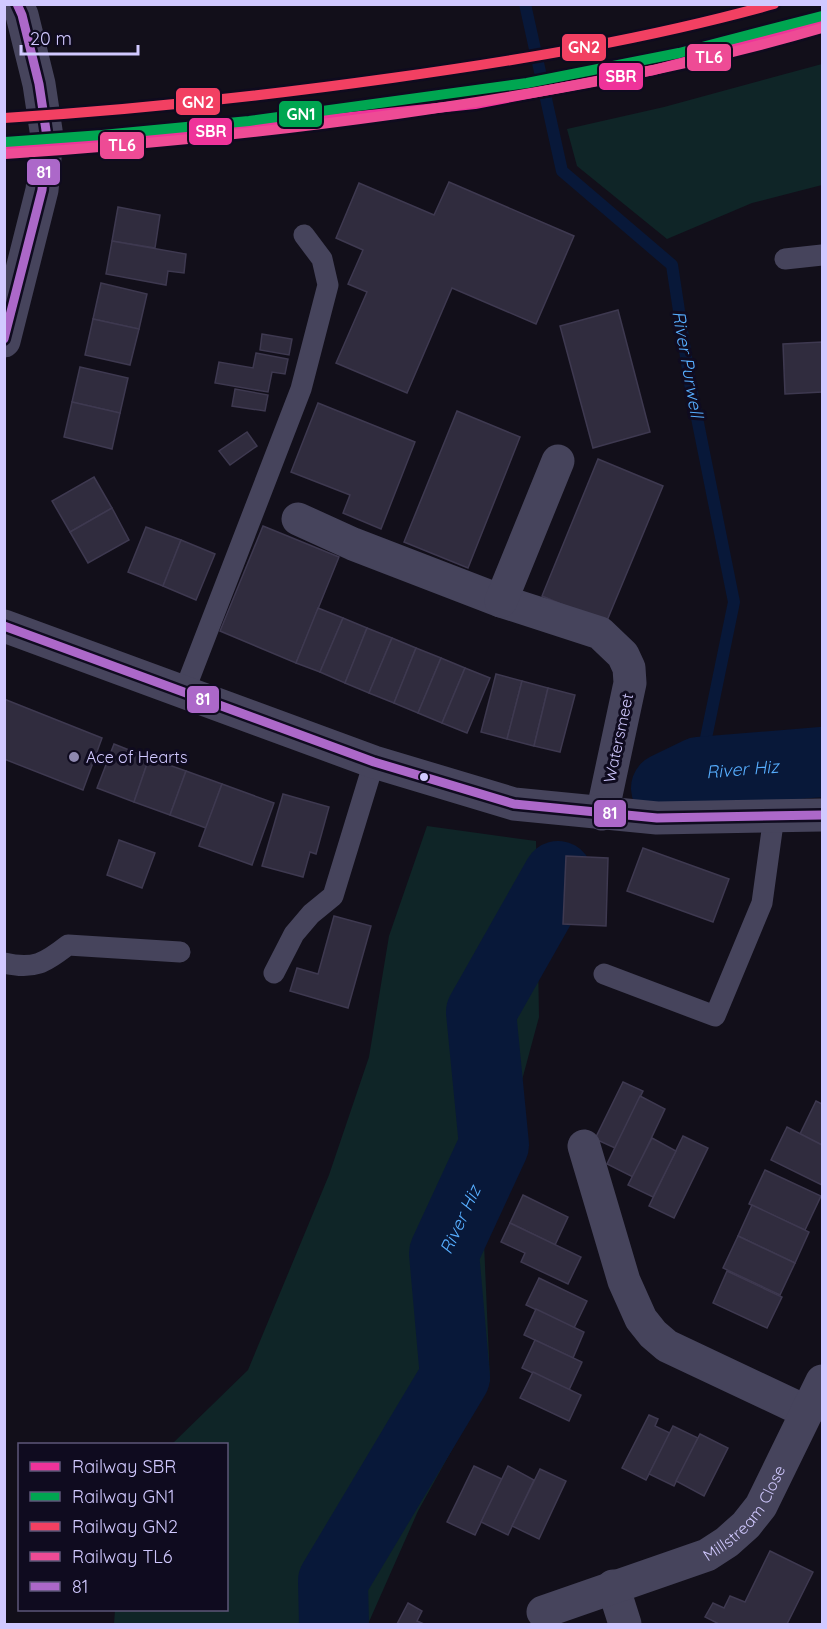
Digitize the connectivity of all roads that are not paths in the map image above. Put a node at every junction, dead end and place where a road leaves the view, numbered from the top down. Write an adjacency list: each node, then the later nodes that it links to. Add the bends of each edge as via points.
1 (17, 4): 5 (street, via 39,84 47,137 42,190)
2 (304, 235): 10 (lane, via 322,259 328,285 301,389)
3 (822, 255): 4 (lane)
4 (785, 259)
5 (4, 341)
6 (558, 460): 8 (street)
7 (298, 519): 8 (street, Watersmeet)
8 (501, 601): 12 (street, Watersmeet, via 600,633 623,656 629,668 630,683)
9 (4, 626): 10 (street)
10 (184, 692): 11 (street)
11 (374, 762): 12 (street, via 514,804); 17 (lane, via 333,896 294,934)
12 (602, 814): 14 (street, via 657,818)
13 (822, 815): 14 (street)
14 (774, 816): 18 (lane, via 762,903 716,1016)
15 (180, 952): 16 (lane, via 68,945 36,966)
16 (4, 963)
17 (274, 973)
18 (604, 974)
19 (584, 1146): 21 (street, via 624,1281 641,1319 653,1334 667,1346)
20 (822, 1381): 21 (street, Millstream Close)
21 (807, 1412): 22 (street, Millstream Close, via 760,1506 746,1525 707,1555)
22 (613, 1586): 23 (street, Millstream Close); 24 (street)
23 (543, 1612)
24 (625, 1624)

